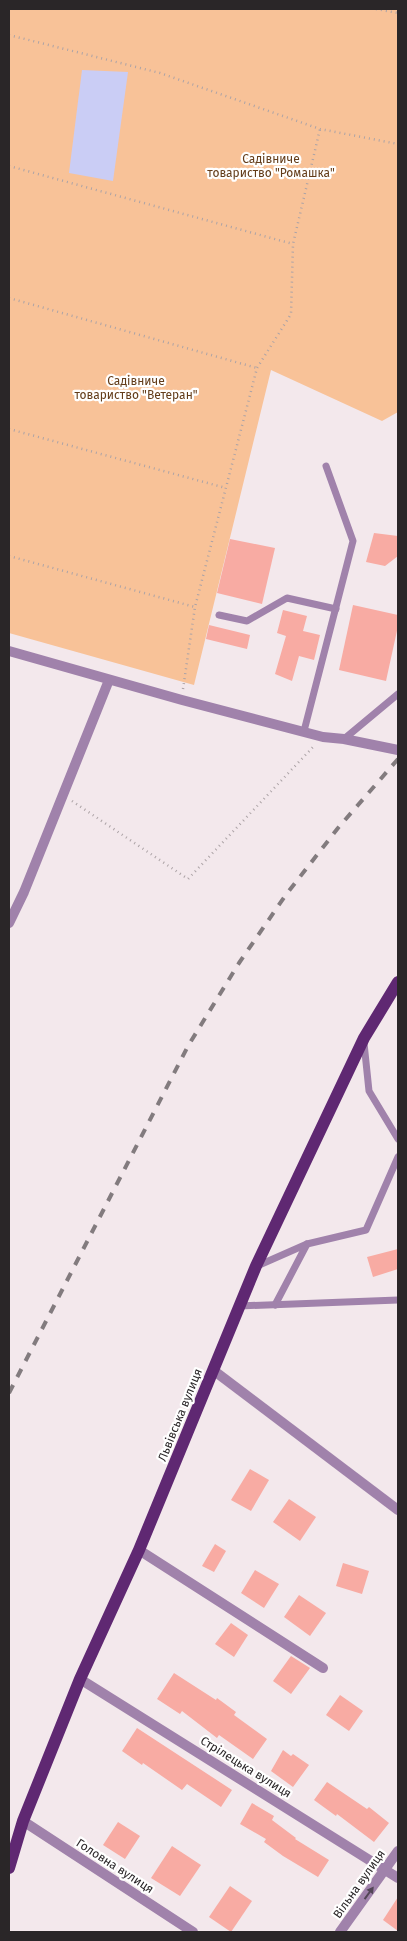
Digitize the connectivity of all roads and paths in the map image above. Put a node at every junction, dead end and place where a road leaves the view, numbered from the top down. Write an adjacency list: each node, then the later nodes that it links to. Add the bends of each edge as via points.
1 (376, 9): 2 (path)
2 (398, 13)
3 (9, 35): 4 (path, via 160,73)
4 (320, 129): 5 (path); 7 (path)
5 (398, 144)
6 (9, 166): 7 (path)
7 (293, 244): 9 (path, via 291,314)
8 (9, 298): 9 (path)
9 (257, 368): 12 (path)
10 (9, 429): 12 (path)
11 (326, 466): 15 (lane, via 353,541)
12 (226, 488): 14 (path)
13 (9, 556): 14 (path)
14 (195, 607): 20 (path)
15 (336, 609): 16 (lane, via 287,598 247,620); 21 (lane)
16 (219, 615)
17 (9, 651): 18 (street)
18 (109, 680): 20 (street); 25 (street)
19 (398, 694): 23 (lane)
20 (182, 700): 21 (street)
21 (304, 732): 22 (street)
22 (323, 737): 23 (street); 25 (path, via 188,878)
23 (344, 739): 24 (street)
24 (398, 750)
25 (63, 794): 26 (street)
26 (9, 923)
27 (398, 982): 28 (main road, Львівська вулиця)
28 (364, 1038): 29 (lane, via 369,1090); 32 (main road, Львівська вулиця)
29 (398, 1140)
30 (398, 1157): 31 (lane, via 366,1230)
31 (307, 1244): 32 (lane); 34 (lane)
32 (256, 1266): 35 (main road, Львівська вулиця)
33 (398, 1300): 34 (lane)
34 (275, 1305): 35 (lane)
35 (240, 1306): 36 (main road, Львівська вулиця)
36 (213, 1370): 37 (street); 38 (main road, Львівська вулиця)
37 (398, 1510)
38 (139, 1550): 39 (street); 40 (main road, Львівська вулиця)
39 (323, 1668)
40 (80, 1678): 41 (main road, Львівська вулиця); 44 (street, Стрілецька вулиця)
41 (22, 1821): 43 (main road, Львівська вулиця); 46 (street, Головна вулиця)
42 (398, 1850): 44 (street, Вільна вулиця)
43 (9, 1868)
44 (386, 1870): 45 (street, Стрілецька вулиця); 47 (street, Вільна вулиця, one-way to 44)
45 (398, 1878)
46 (193, 1932)
47 (340, 1932)

